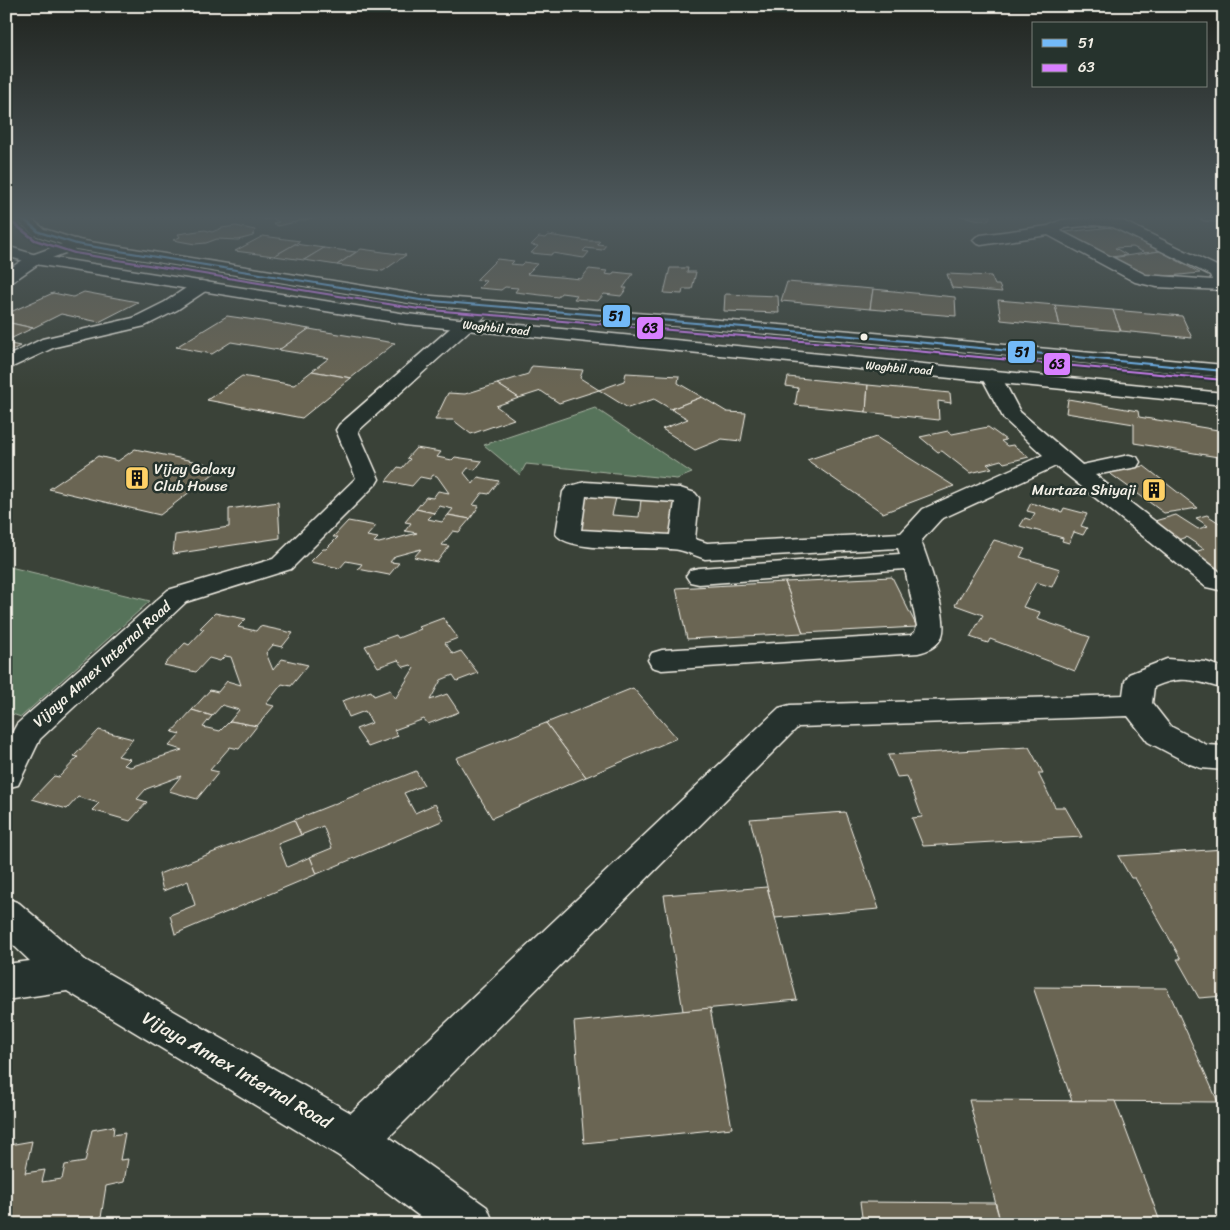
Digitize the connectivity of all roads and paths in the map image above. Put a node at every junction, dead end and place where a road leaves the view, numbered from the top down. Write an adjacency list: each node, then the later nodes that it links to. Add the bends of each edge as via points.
1 (124, 273): 6 (street, Waghbil road)
2 (257, 273): 7 (street, Waghbil road, via 420,300)
3 (1130, 273): 5 (street, via 1157,282)
4 (1218, 273): 5 (street)
5 (1223, 285)
6 (201, 286): 8 (street, Waghbil road, via 406,319); 9 (street, via 139,322 49,343)
7 (485, 307): 8 (street, Vijaya Annex Internal Road); 10 (street, Waghbil road, via 863,337)
8 (466, 325): 11 (street, Waghbil road); 25 (street, Vijaya Annex Internal Road, via 347,430 368,479 282,564 177,596 28,732)
9 (6, 364)
10 (1224, 371)
11 (991, 376): 12 (street, Waghbil road); 13 (street, via 1011,415)
12 (1224, 399)
13 (1053, 452): 15 (street, via 1072,456); 18 (street, via 932,514); 20 (street, via 1216,581)
14 (1128, 462): 15 (street)
15 (1091, 469): 16 (street)
16 (1138, 505)
17 (682, 543): 17 (street, via 578,538 568,534 575,492 585,489 687,498); 18 (street, via 705,551)
18 (911, 550): 19 (street); 21 (street, via 931,626 928,638 918,644)
19 (699, 576)
20 (1224, 584)
21 (662, 660)
22 (1224, 679): 23 (street, via 1206,672 1167,669 1140,681)
23 (1136, 705): 24 (street, via 1159,734 1202,756); 29 (street, via 790,716)
24 (1224, 758)
25 (6, 776)
26 (6, 914): 27 (street, Vijaya Annex Internal Road)
27 (71, 972): 28 (street); 29 (street, Vijaya Annex Internal Road)
28 (6, 982)
29 (355, 1140): 30 (street, Vijaya Annex Internal Road)
30 (470, 1224)

